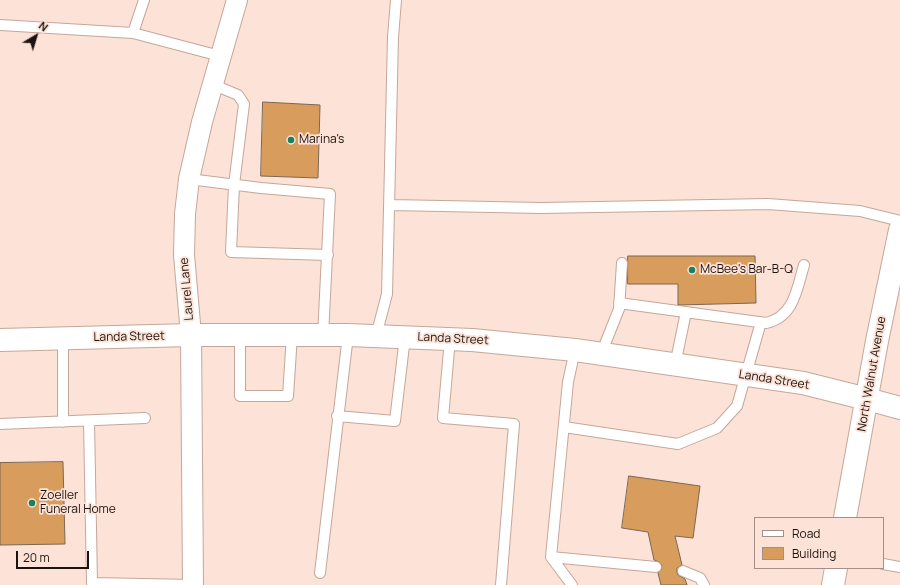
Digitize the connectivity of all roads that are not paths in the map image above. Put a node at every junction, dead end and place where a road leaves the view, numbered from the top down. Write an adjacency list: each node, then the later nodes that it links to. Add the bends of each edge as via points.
1 (144, 0): 5 (lane)
2 (237, 0): 6 (street, Laurel Lane)
3 (396, 0): 10 (lane, via 393,37)
4 (0, 25): 5 (lane)
5 (133, 33): 6 (lane)
6 (220, 56): 7 (street, Laurel Lane)
7 (214, 85): 8 (street, Laurel Lane); 9 (lane, via 238,95 244,104)
8 (189, 178): 9 (lane); 20 (street, Laurel Lane, via 184,255)
9 (234, 185): 13 (lane, via 330,194); 13 (lane, via 231,252)
10 (391, 205): 11 (lane, via 548,208 768,204 860,211); 25 (lane, via 388,294)
11 (900, 221)
12 (900, 230): 16 (street, North Walnut Avenue)
13 (328, 255): 24 (lane)
14 (622, 262): 17 (lane)
15 (804, 265): 19 (lane, via 793,304 777,321)
16 (894, 284): 34 (street, North Walnut Avenue)
17 (619, 303): 18 (lane); 31 (lane)
18 (686, 312): 19 (lane); 32 (lane)
19 (761, 322): 33 (lane)
20 (191, 335): 23 (street, Landa Street); 27 (street, Landa Street); 50 (street, Laurel Lane)
21 (292, 335): 23 (street, Landa Street); 23 (lane, via 288,396 240,396); 24 (street, Landa Street)
22 (348, 335): 24 (street, Landa Street); 25 (street, Landa Street); 36 (lane)
23 (240, 336)
24 (323, 336)
25 (376, 336): 26 (street, Landa Street)
26 (405, 337): 28 (street, Landa Street); 36 (lane, via 395,421)
27 (63, 338): 29 (street, Landa Street); 39 (lane)
28 (450, 338): 30 (street, Landa Street); 51 (lane, via 444,418 514,424)
29 (0, 340)
30 (575, 350): 31 (street, Landa Street); 41 (lane, via 568,382)
31 (601, 354): 32 (street, Landa Street)
32 (675, 365): 33 (street, Landa Street)
33 (746, 375): 34 (street, Landa Street, via 803,383); 41 (lane, via 737,406 717,428 678,444)
34 (868, 399): 35 (street, Landa Street); 42 (street, North Walnut Avenue)
35 (900, 408)
36 (338, 416): 49 (lane)
37 (145, 418): 38 (lane)
38 (89, 421): 39 (lane); 50 (lane, via 92,583)
39 (63, 422): 40 (lane)
40 (0, 424)
41 (564, 427): 43 (lane)
42 (845, 517)
43 (551, 557): 45 (lane); 52 (lane)
44 (884, 564): 46 (lane)
45 (656, 567)
46 (900, 567)
47 (836, 569): 54 (street)
48 (683, 571): 53 (lane, via 700,578)
49 (320, 574)
50 (193, 585)
51 (501, 585)
52 (572, 585)
53 (704, 585)
54 (833, 585)

